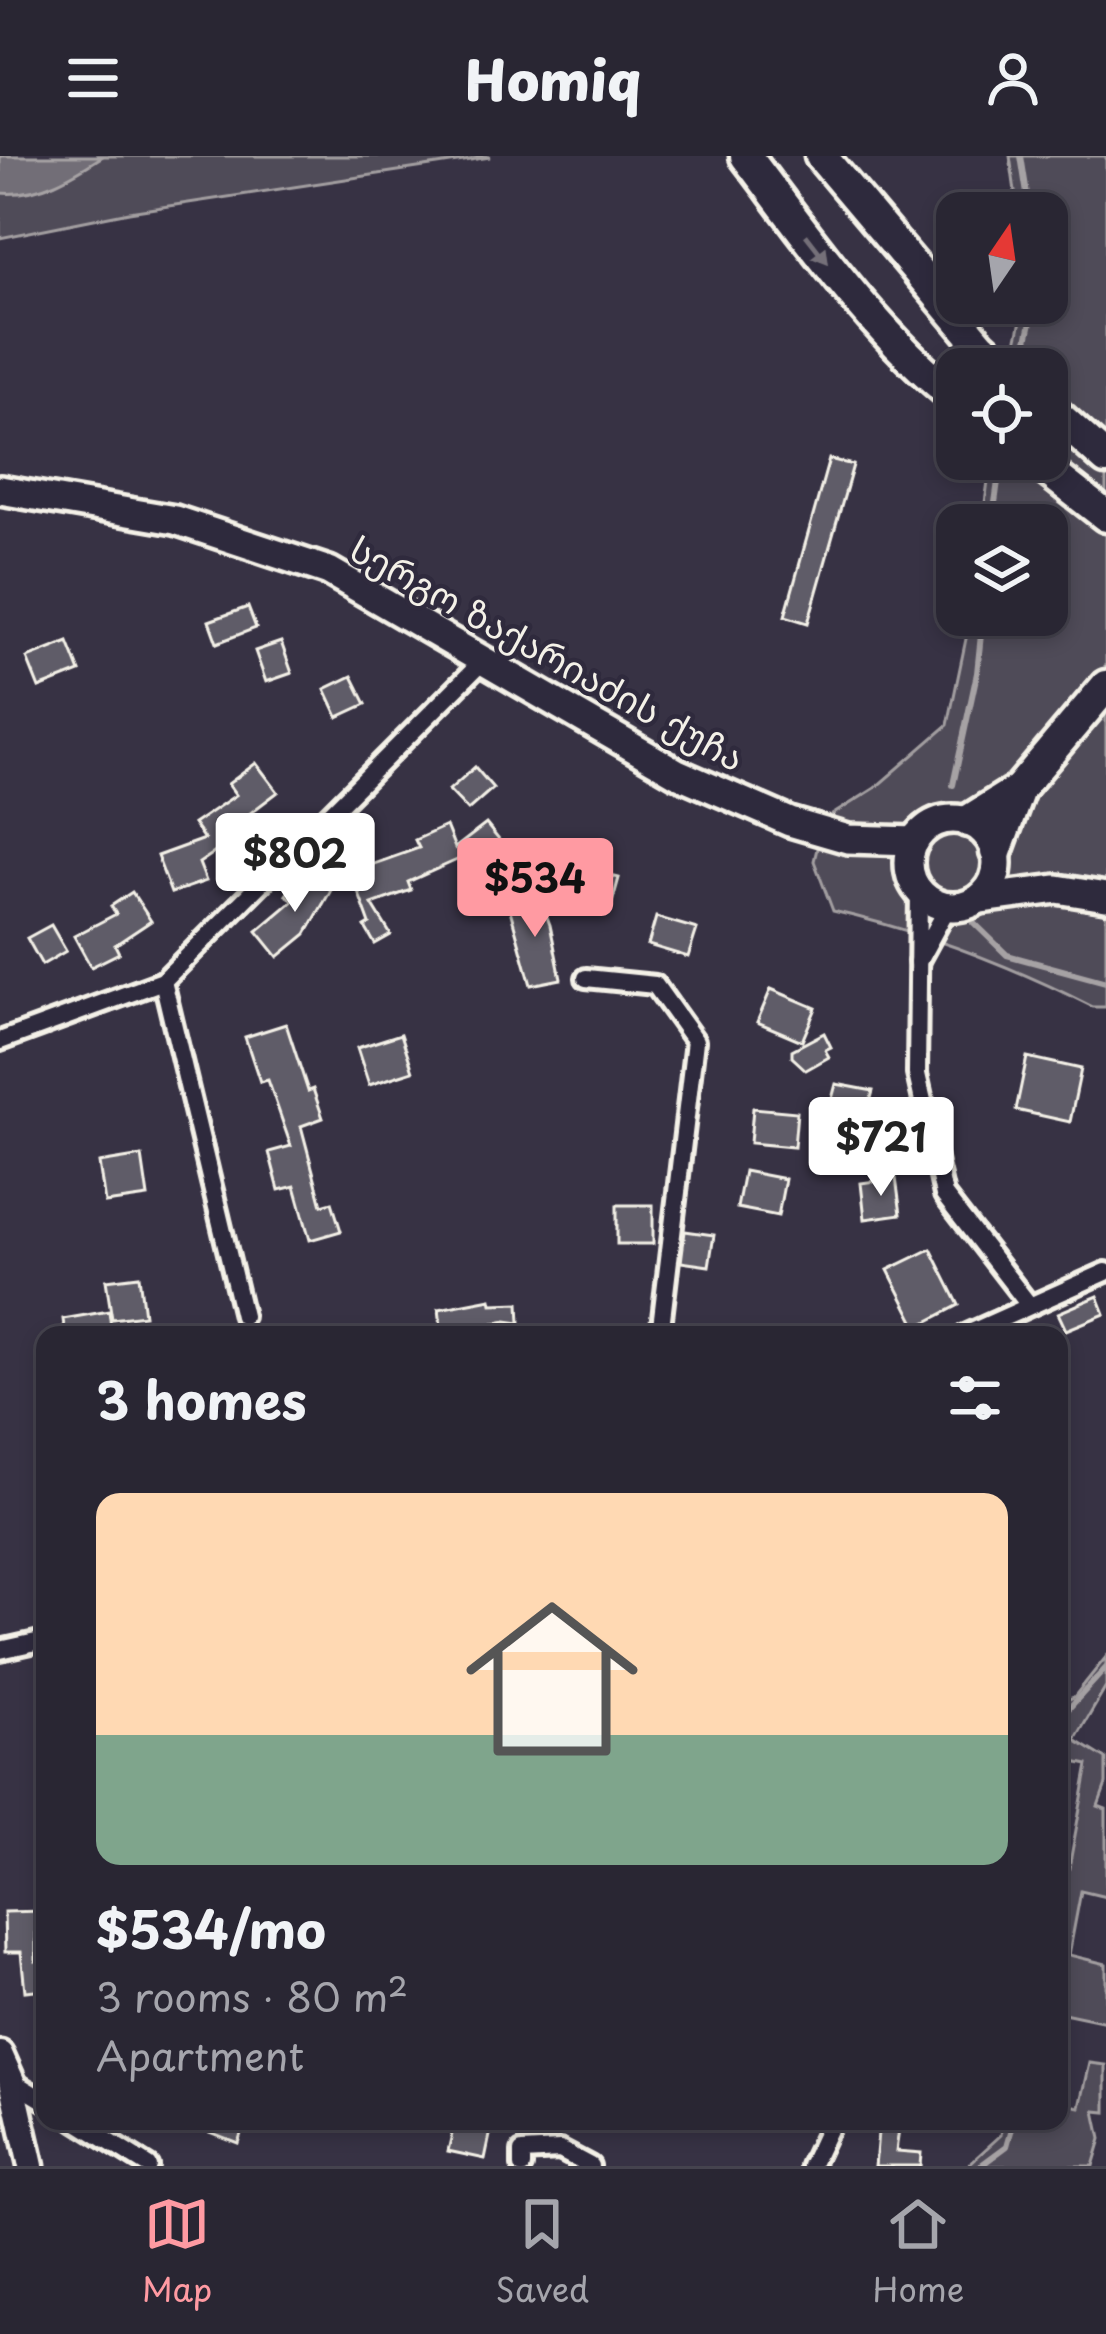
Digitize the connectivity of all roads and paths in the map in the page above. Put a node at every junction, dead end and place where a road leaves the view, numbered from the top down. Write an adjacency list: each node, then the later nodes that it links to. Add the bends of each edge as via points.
1 (746, 156): 4 (highway, one-way to 4)
2 (820, 156): 3 (highway)
3 (983, 348)
4 (936, 382)
5 (1068, 425): 6 (highway)
6 (1106, 459)
7 (1061, 480): 9 (highway)
8 (0, 490): 10 (main road, სერგო ზაქარიაძის ქუჩა, via 175,520 329,571)
9 (1106, 516)
10 (484, 660): 14 (main road, სერგო ზაქარიაძის ქუჩა, via 677,773); 24 (street)
11 (1106, 686): 12 (highway)
12 (1019, 789): 13 (highway); 16 (highway)
13 (968, 821): 15 (main road, via 938,821); 16 (main road, via 986,833)
14 (848, 838): 15 (main road, სერგო ზაქარიაძის ქუჩა); 17 (main road, სერგო ზაქარიაძის ქუჩა)
15 (915, 841): 17 (main road)
16 (997, 856): 18 (main road); 19 (main road, via 993,882)
17 (915, 885): 21 (main road); 22 (street)
18 (1057, 889): 19 (main road); 20 (main road)
19 (980, 898): 21 (main road)
20 (1106, 898)
21 (948, 907): 22 (street)
22 (915, 968): 27 (street, via 917,1074 944,1195)
23 (586, 978): 29 (street, via 655,985 695,1041)
24 (163, 981): 25 (street); 28 (street)
25 (0, 1041)
26 (1106, 1272): 27 (street)
27 (1029, 1305): 30 (street)
28 (243, 1316)
29 (661, 1326)
30 (984, 1326)
31 (36, 1642): 32 (street)
32 (0, 1650)
33 (0, 2054): 34 (main road)
34 (12, 2081): 35 (street); 38 (main road)
35 (36, 2096)
36 (90, 2130): 39 (street)
37 (828, 2130): 42 (street)
38 (31, 2166)
39 (148, 2166)
40 (522, 2166): 41 (street, via 522,2152 560,2150)
41 (590, 2166)
42 (811, 2166)

